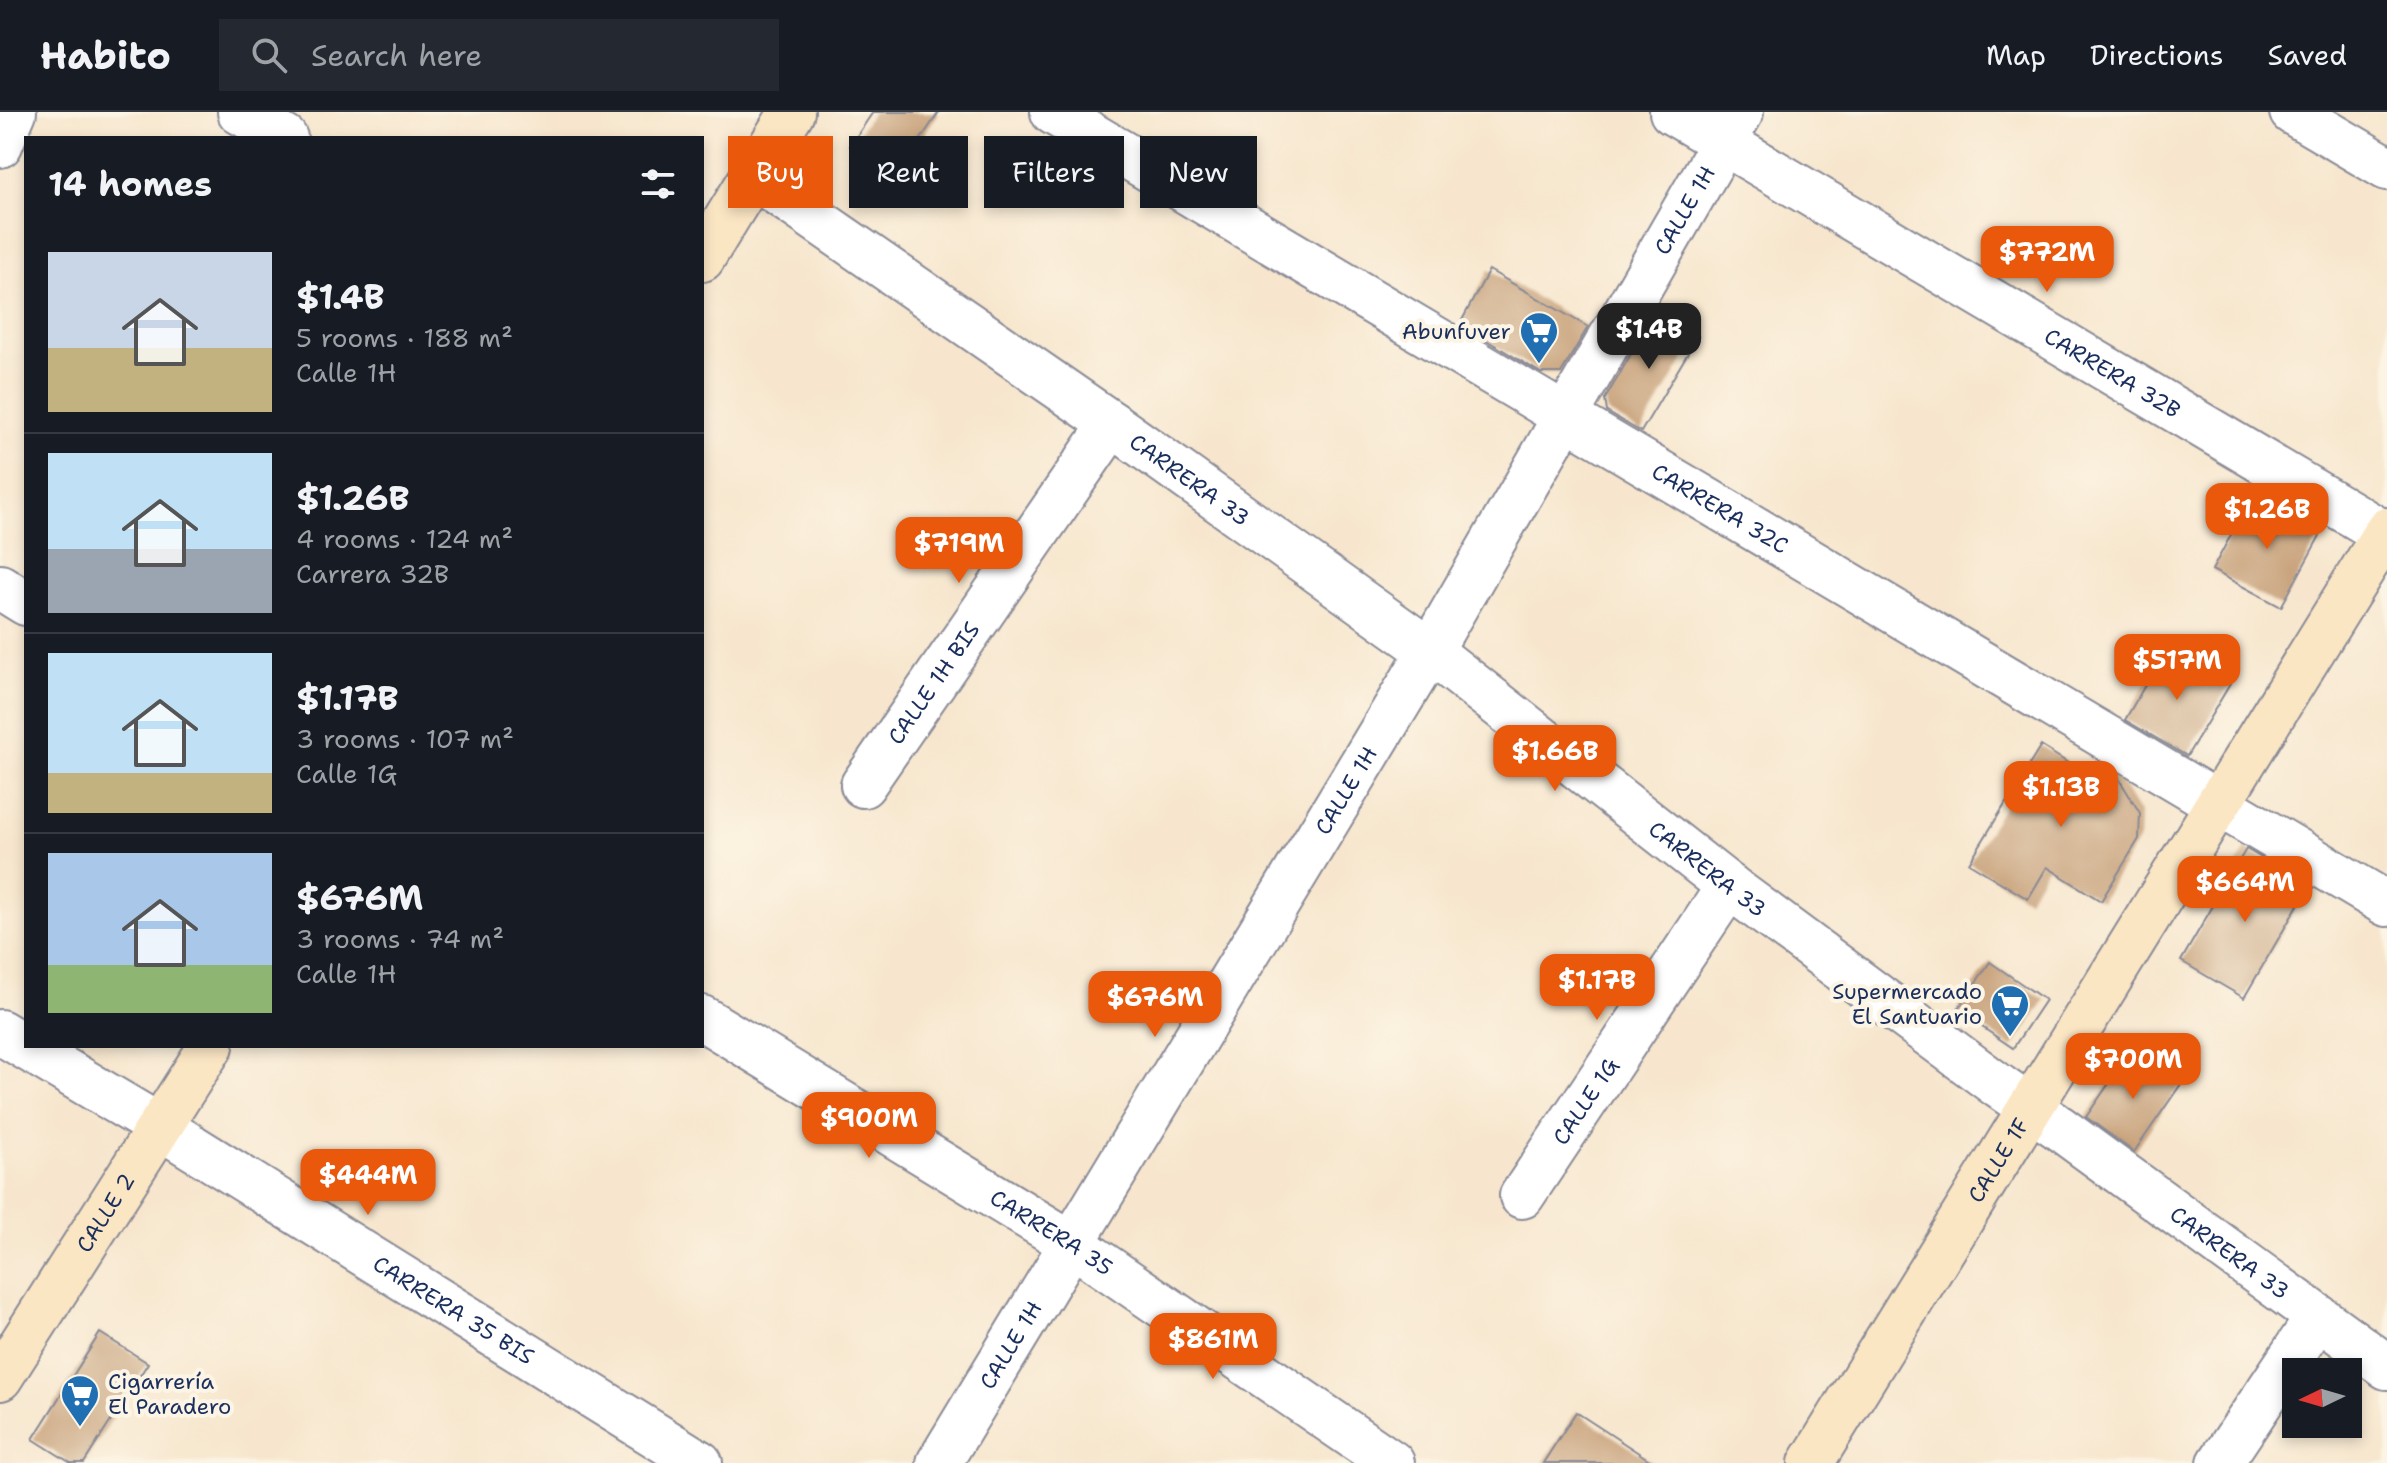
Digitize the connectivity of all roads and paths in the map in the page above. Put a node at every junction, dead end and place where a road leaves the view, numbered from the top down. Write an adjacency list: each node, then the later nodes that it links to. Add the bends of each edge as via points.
1 (14, 112): 10 (street)
2 (240, 112): 8 (street)
3 (792, 112): 9 (street)
4 (1053, 112): 15 (street, CARRERA 32C)
5 (1672, 112): 7 (street, CARRERA 32B)
6 (2292, 112): 11 (street)
7 (1732, 127): 15 (street, CALLE 1H); 17 (street, CARRERA 32B)
8 (282, 136)
9 (777, 136)
10 (0, 145)
11 (2387, 168)
12 (733, 208): 14 (street)
13 (799, 208): 16 (street, CARRERA 33)
14 (704, 256)
15 (1565, 416): 20 (street, CALLE 1H); 22 (street, CARRERA 32C)
16 (1112, 424): 20 (street, CARRERA 33); 21 (street, CALLE 1H BIS)
17 (2386, 533): 22 (street, CALLE 1F)
18 (0, 587): 19 (street)
19 (24, 602)
20 (1430, 651): 23 (street, CARRERA 33); 33 (street, CALLE 1H)
21 (863, 785)
22 (2219, 803): 24 (street, CARRERA 32C); 30 (street, CALLE 1F)
23 (1729, 886): 30 (street, CARRERA 33); 32 (street, CALLE 1G)
24 (2387, 904)
25 (704, 1019): 33 (street, CARRERA 35)
26 (0, 1032): 27 (street, CARRERA 35 BIS)
27 (24, 1046)
28 (27, 1048): 31 (street, CARRERA 35 BIS)
29 (210, 1048): 31 (street, CALLE 2)
30 (2030, 1108): 34 (street, CARRERA 33); 40 (street, CALLE 1F)
31 (160, 1127): 36 (street, CALLE 2); 37 (street, CARRERA 35 BIS)
32 (1522, 1196)
33 (1071, 1243): 38 (street, CALLE 1H); 39 (street, CARRERA 35)
34 (2318, 1317): 35 (street, CARRERA 33); 41 (street)
35 (2387, 1367)
36 (0, 1378)
37 (700, 1463)
38 (939, 1463)
39 (1392, 1463)
40 (1811, 1463)
41 (2220, 1463)

